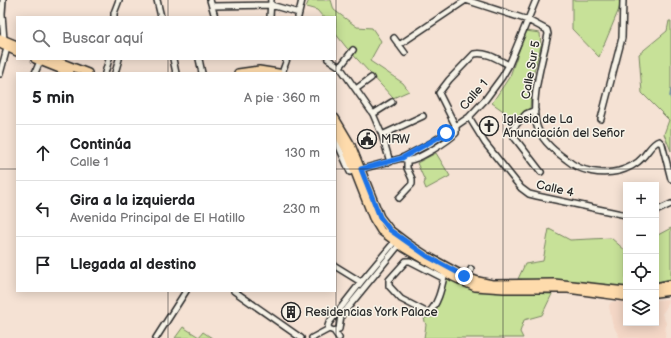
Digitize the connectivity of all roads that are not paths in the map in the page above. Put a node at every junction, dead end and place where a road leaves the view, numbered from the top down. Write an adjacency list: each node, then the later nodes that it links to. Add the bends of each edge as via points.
1 (3, 0): 17 (street)
2 (118, 0): 11 (street)
3 (157, 0): 12 (street)
4 (302, 0): 10 (street)
5 (466, 0): 15 (street); 19 (street)
6 (536, 0): 15 (street, Calle 1)
7 (623, 0): 52 (street, via 622,38)
8 (271, 2): 9 (street); 10 (street); 14 (street)
9 (211, 3): 13 (street)
10 (298, 15)
11 (114, 16)
12 (161, 16)
13 (215, 16)
14 (270, 16)
15 (528, 20): 32 (street, Calle 1); 48 (street, Calle Sur 5, via 548,30 537,85)
16 (394, 38): 19 (street)
17 (1, 41): 18 (main road); 20 (main road)
18 (16, 45)
19 (399, 45): 23 (street)
20 (7, 48): 22 (main road); 44 (street)
21 (353, 50): 33 (street)
22 (16, 52)
23 (405, 53)
24 (37, 60): 35 (street); 36 (main road)
25 (55, 60): 37 (main road)
26 (109, 60): 34 (street)
27 (119, 60): 38 (street)
28 (172, 60): 39 (street)
29 (199, 60): 40 (street)
30 (286, 60): 43 (street)
31 (330, 60): 33 (street)
32 (509, 65): 51 (street, Calle 1, via 494,89); 54 (street, via 480,52 474,54 440,90 439,93)
33 (340, 67): 46 (street)
34 (105, 70): 38 (street)
35 (35, 72)
36 (67, 72)
37 (85, 72)
38 (115, 72)
39 (176, 72)
40 (202, 72)
41 (245, 72): 42 (main road)
42 (272, 72)
43 (282, 72)
44 (0, 74)
45 (371, 78): 46 (street)
46 (356, 89): 49 (street)
47 (392, 102): 49 (street)
48 (535, 110): 61 (street, via 526,114 513,131 514,137); 62 (street, Calle Sur 5, via 538,129 548,145 579,168 600,173 627,168 641,159 655,142 659,141)
49 (373, 114): 56 (street)
50 (423, 116): 56 (street)
51 (469, 117): 54 (street, Calle 1); 66 (street, Calle 4, via 493,155 529,194)
52 (601, 119)
53 (336, 120): 60 (main road, via 347,137)
54 (456, 127): 58 (street, Calle 1)
55 (336, 131): 60 (main road)
56 (382, 135): 59 (street)
57 (336, 140): 60 (street)
58 (405, 159): 59 (street, Calle 1); 63 (street, via 412,184)
59 (390, 162): 60 (street, Calle 1)
60 (355, 171): 67 (main road, via 380,217)
61 (541, 172)
62 (671, 178)
63 (400, 198)
64 (671, 204): 65 (street)
65 (659, 210)
66 (623, 214)
67 (398, 242): 70 (main road); 71 (main road); 72 (street); 81 (street)
68 (336, 267): 72 (street)
69 (471, 269): 71 (street)
70 (444, 275): 70 (street, via 406,261 389,280 389,286 401,299 428,313 435,303); 80 (main road, via 482,288 568,289)
71 (468, 278): 75 (main road, via 485,283 554,283)
72 (361, 282): 81 (street)
73 (671, 284): 74 (main road)
74 (659, 286)
75 (623, 291)
76 (671, 291): 79 (main road)
77 (185, 292): 83 (street)
78 (235, 292): 84 (street)
79 (659, 293)
80 (623, 297)
81 (339, 315): 82 (street, via 338,328); 82 (street, via 329,323 328,326)
82 (332, 330): 85 (street); 86 (street)
83 (156, 338)
84 (301, 338)
85 (312, 338)
86 (339, 338)

